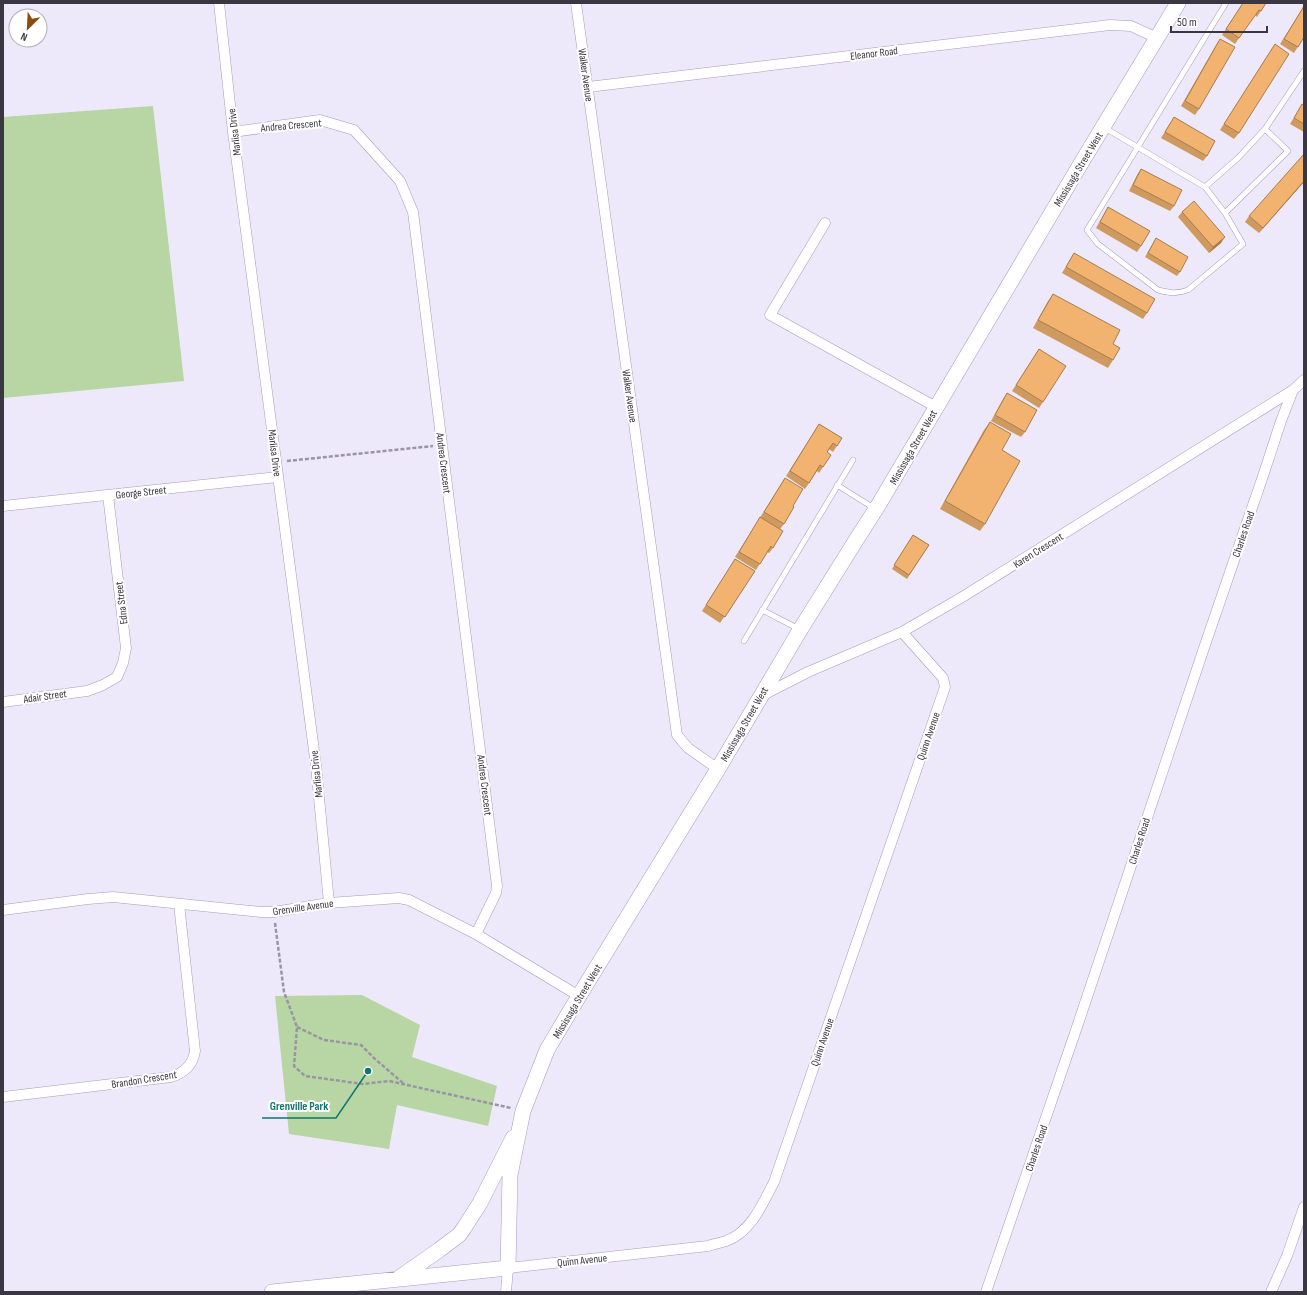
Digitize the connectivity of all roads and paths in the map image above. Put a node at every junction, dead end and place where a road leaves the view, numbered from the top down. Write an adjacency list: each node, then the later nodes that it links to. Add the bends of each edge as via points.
1 (219, 3): 12 (street, Marlisa Drive)
2 (576, 3): 9 (street, Walker Avenue)
3 (1178, 3): 5 (street, Mississaga Street West)
4 (1226, 3): 13 (lane)
5 (1157, 38): 9 (street, Eleanor Road, via 1131,26 1110,25); 10 (street, Mississaga Street West)
6 (1304, 71): 7 (lane)
7 (1298, 79): 8 (lane); 11 (lane)
8 (1304, 83)
9 (588, 87): 35 (street, Walker Avenue, via 677,735 688,748)
10 (1104, 127): 13 (lane); 19 (street, Mississaga Street West)
11 (1266, 129): 14 (lane); 15 (lane, via 1288,150)
12 (234, 132): 20 (street, Andrea Crescent, via 320,120 354,130 400,181 413,212); 22 (street, Marlisa Drive)
13 (1138, 147): 14 (lane); 15 (lane, via 1086,230 1098,244 1158,290 1178,293 1188,290 1243,244)
14 (1205, 187): 15 (lane)
15 (1225, 213)
16 (825, 223): 19 (street, via 770,316)
17 (1304, 380): 18 (street, Karen Crescent)
18 (1293, 390): 30 (street, Karen Crescent, via 964,596); 51 (street, Charles Road)
19 (936, 407): 27 (street, Mississaga Street West)
20 (441, 445): 22 (path); 40 (street, Andrea Crescent, via 497,886)
21 (852, 460): 24 (lane)
22 (276, 462): 23 (street, Marlisa Drive)
23 (278, 478): 25 (street, George Street); 36 (street, Marlisa Drive, via 316,766)
24 (837, 485): 27 (lane); 28 (lane)
25 (108, 495): 26 (street, George Street); 32 (street, Edna Street, via 126,648 117,677)
26 (3, 506)
27 (876, 509): 29 (street, Mississaga Street West)
28 (762, 610): 29 (lane); 31 (lane)
29 (800, 630): 33 (street, Mississaga Street West)
30 (902, 632): 33 (street, Karen Crescent, via 808,672); 47 (street, Quinn Avenue, via 943,678 945,687 776,1175 759,1212 744,1231 726,1241 714,1244)
31 (744, 641)
32 (87, 691): 34 (street, Adair Street)
33 (760, 696): 35 (street, Mississaga Street West)
34 (3, 702)
35 (718, 769): 41 (street, Mississaga Street West)
36 (329, 903): 39 (street, Grenville Avenue); 40 (street, Grenville Avenue, via 389,898 409,900)
37 (179, 904): 38 (street, Grenville Avenue, via 113,897); 39 (street, Grenville Avenue); 44 (street, Brandon Crescent, via 195,1051 187,1070 170,1077)
38 (3, 910)
39 (274, 912): 42 (path, via 284,992)
40 (476, 934): 41 (street, Grenville Avenue)
41 (579, 996): 45 (street, Mississaga Street West, via 547,1050)
42 (297, 1027): 43 (path, via 324,1040 361,1045 374,1060); 43 (path, via 294,1066 305,1076 363,1084 389,1081)
43 (404, 1084): 45 (path)
44 (3, 1097)
45 (522, 1116): 47 (street, Mississaga Street West, via 510,1175); 48 (street, via 480,1203 464,1228 439,1250)
46 (1304, 1207): 52 (street, via 1288,1256)
47 (508, 1268): 48 (street); 50 (street)
48 (398, 1279): 49 (street)
49 (272, 1292)
50 (506, 1292)
51 (986, 1292)
52 (1271, 1292)

